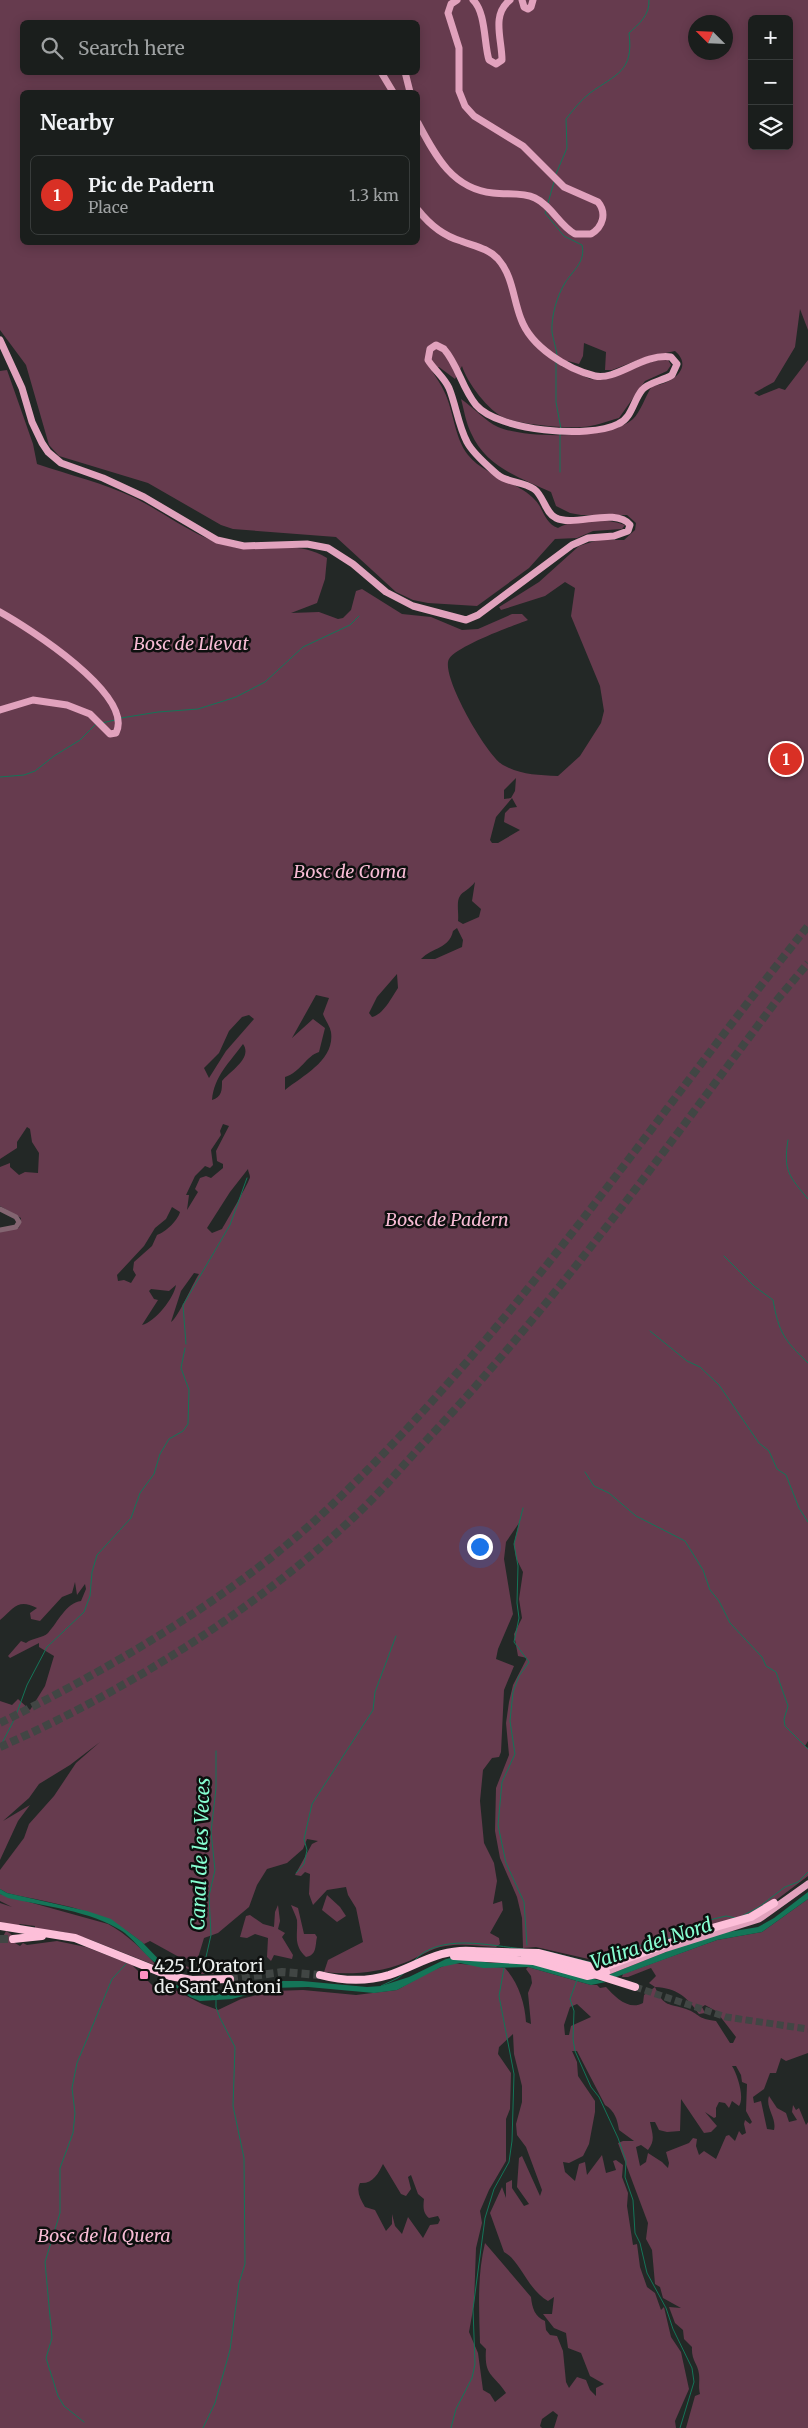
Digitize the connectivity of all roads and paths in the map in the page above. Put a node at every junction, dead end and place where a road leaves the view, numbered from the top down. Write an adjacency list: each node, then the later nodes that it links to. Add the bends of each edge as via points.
1 (457, 0): 10 (main road, via 451,4 448,13 459,48 459,91 465,106 474,116 523,146 564,187 598,202 603,210 602,221 594,232 579,234 567,228 547,206 525,195 478,190 456,178 435,156)
2 (473, 0): 3 (main road, via 486,32 489,60 496,64 502,60 498,32 500,13)
3 (510, 0)
4 (522, 0): 5 (main road, via 528,9)
5 (533, 0)
6 (383, 75): 8 (main road)
7 (406, 75): 9 (main road)
8 (392, 90)
9 (410, 90)
10 (420, 127)
11 (420, 212): 12 (main road, via 441,231 486,249 497,258 511,281 523,323 530,335 556,359 579,371 603,377 660,356 671,357 677,364 672,375 642,389 630,413 618,424 577,432 560,431 518,427 486,413 473,401 444,348 436,345 430,349 428,360 448,386 466,441 498,475 531,487 557,519 610,518 625,520 630,526 624,534 588,538 572,545 478,615 466,620 412,606 386,592 328,548 307,544 244,546 216,540 138,494 61,463 42,443)
12 (0, 340)
13 (0, 612): 14 (main road, via 34,632 77,665 107,696 119,724 116,732 110,734 84,710 38,700)
14 (0, 710)
15 (0, 1209): 16 (street, via 16,1217 18,1222 16,1227)
16 (0, 1230)
17 (808, 1878): 19 (main road)
18 (808, 1884): 19 (main road)
19 (775, 1905): 23 (highway, via 751,1917 705,1930 604,1967 538,1953); 25 (main road, via 748,1923 664,1949)
20 (0, 1926): 21 (highway)
21 (54, 1935): 22 (highway); 27 (highway, via 83,1941 161,1973 185,1979)
22 (13, 1939)
23 (469, 1951): 24 (highway, via 448,1952); 28 (highway, bridge, via 550,1960)
24 (420, 1961): 25 (highway, via 470,1956 540,1963 587,1976); 26 (highway, via 372,1979 344,1980)
25 (606, 1972)
26 (320, 1976)
27 (230, 1979)
28 (635, 1987)

